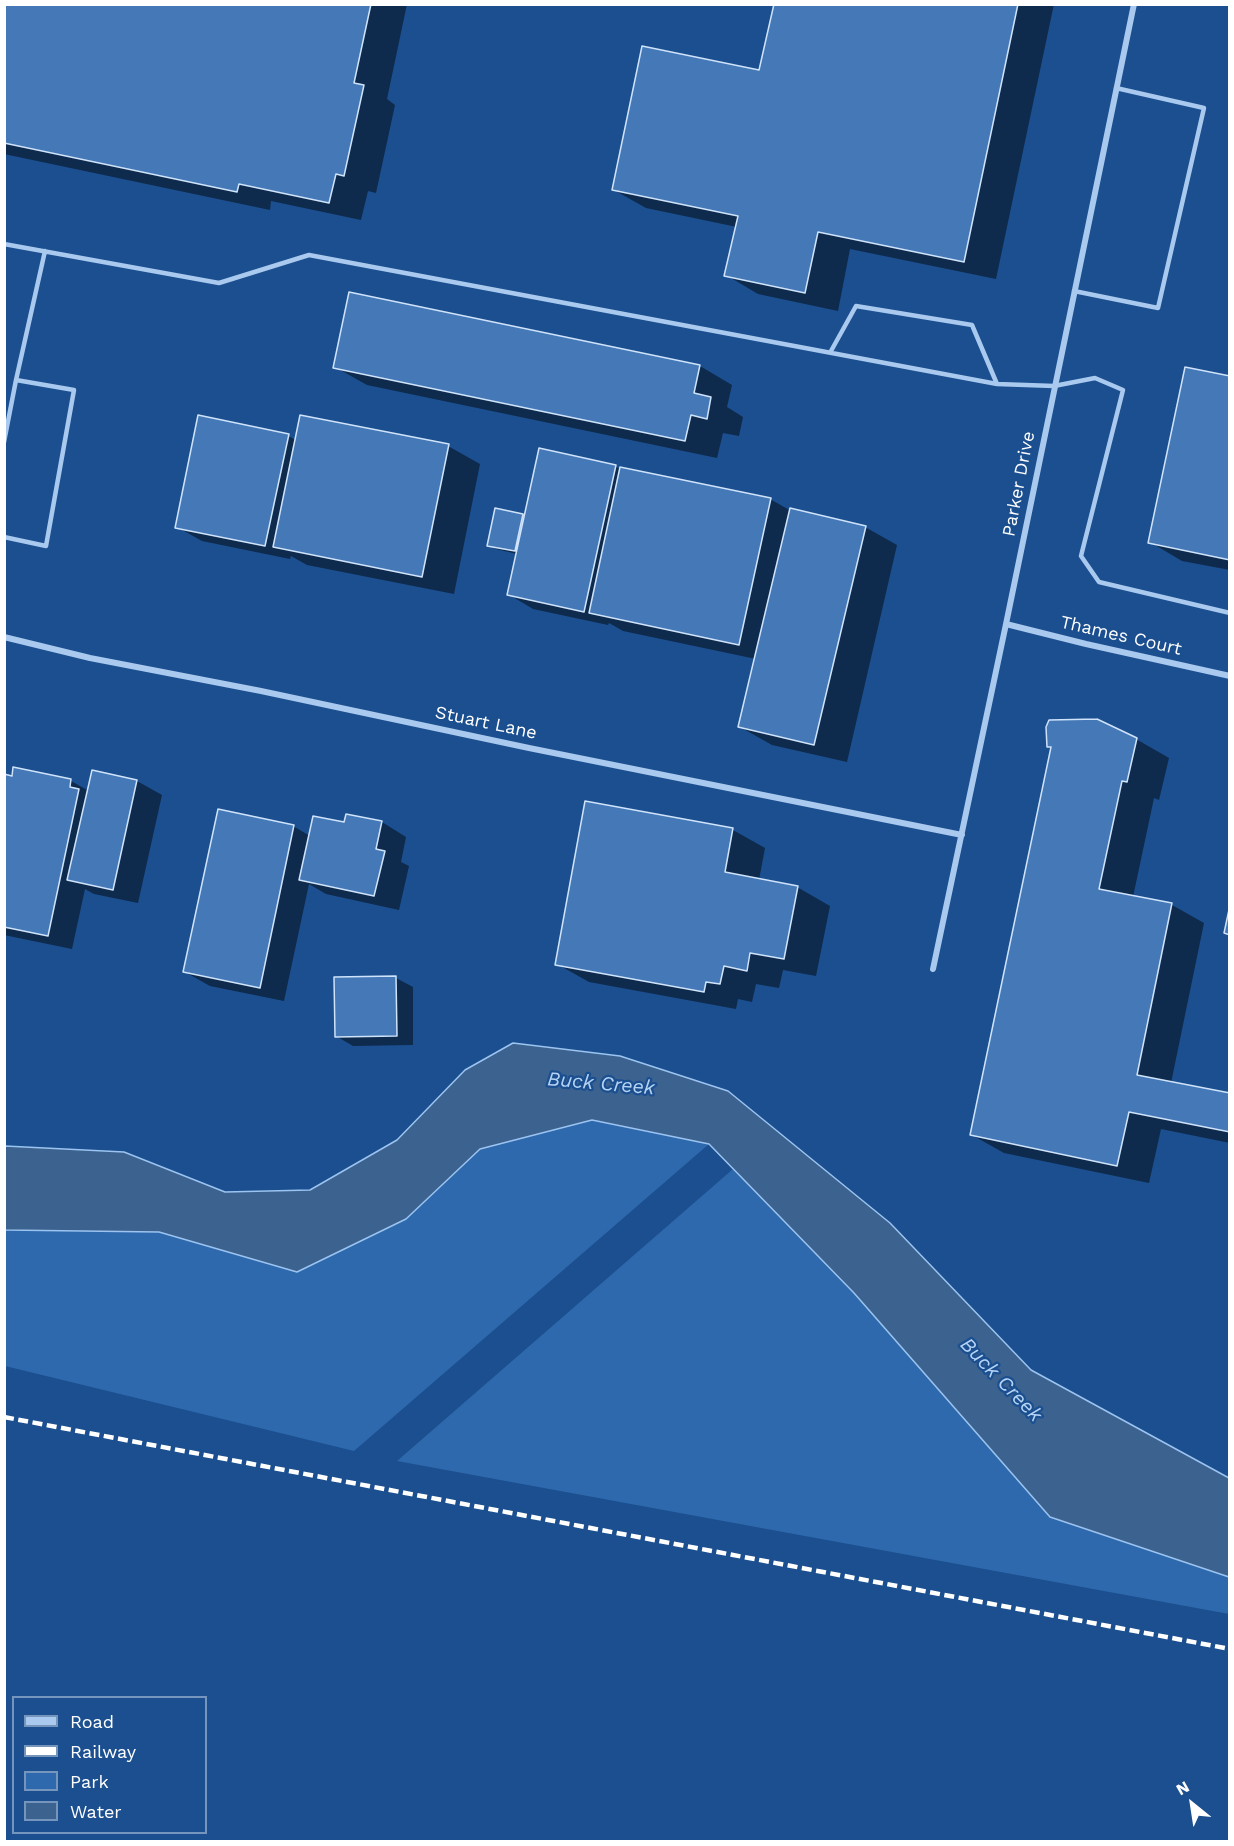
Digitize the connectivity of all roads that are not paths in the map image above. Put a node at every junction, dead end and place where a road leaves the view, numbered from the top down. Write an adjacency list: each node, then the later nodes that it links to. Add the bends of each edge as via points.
1 (1134, 4): 2 (street, Parker Drive)
2 (1116, 88): 5 (street, Parker Drive); 5 (lane, via 1204,108 1158,308)
3 (4, 244): 4 (lane)
4 (45, 251): 6 (lane, via 219,283 309,255); 7 (lane)
5 (1074, 291): 9 (street, Parker Drive)
6 (831, 351): 8 (lane); 8 (lane, via 856,306 972,326)
7 (16, 380): 10 (lane); 11 (lane, via 75,390 46,546)
8 (997, 384): 9 (lane)
9 (1054, 386): 12 (lane, via 1095,378 1124,390 1081,556 1099,582); 13 (street, Parker Drive)
10 (4, 442)
11 (4, 537)
12 (1230, 613)
13 (1006, 624): 15 (street, Thames Court); 16 (street, Parker Drive)
14 (4, 637): 16 (street, Stuart Lane, via 90,658)
15 (1230, 676)
16 (962, 835): 17 (street, Parker Drive)
17 (933, 969)

